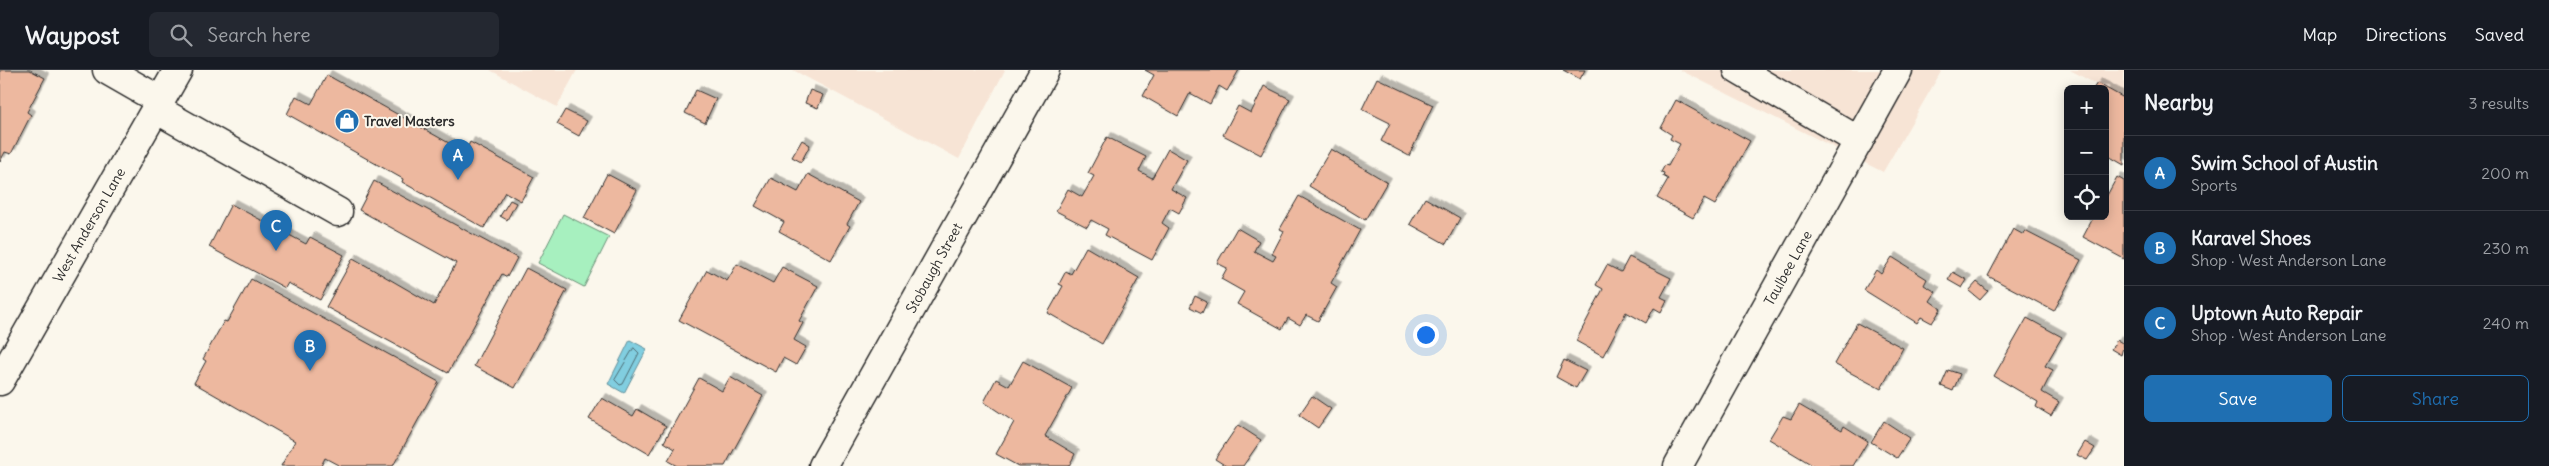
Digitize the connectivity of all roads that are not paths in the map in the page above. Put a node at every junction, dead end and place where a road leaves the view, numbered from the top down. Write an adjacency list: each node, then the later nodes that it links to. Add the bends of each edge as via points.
1 (107, 70): 6 (street)
2 (178, 70): 6 (street, West Anderson Lane)
3 (1045, 70): 10 (street, Stobaugh Street)
4 (1738, 70): 7 (street)
5 (1894, 71): 7 (street, Taulbee Lane)
6 (159, 105): 8 (street); 9 (street, West Anderson Lane)
7 (1859, 140): 11 (street, Taulbee Lane)
8 (338, 212)
9 (0, 381)
10 (823, 466)
11 (1678, 466)

